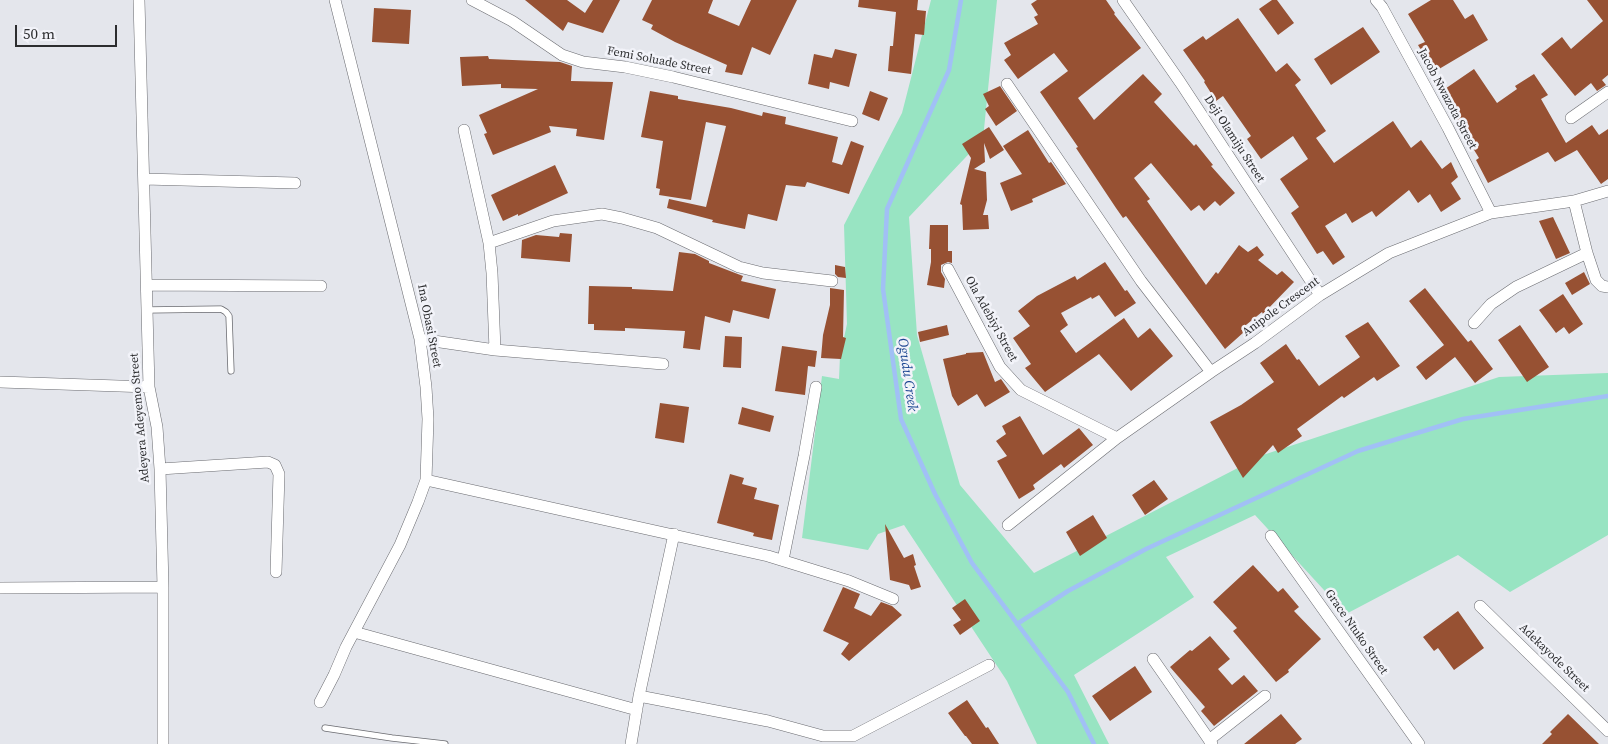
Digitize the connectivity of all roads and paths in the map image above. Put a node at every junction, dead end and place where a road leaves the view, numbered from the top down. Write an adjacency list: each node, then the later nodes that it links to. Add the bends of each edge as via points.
1 (139, 0): 11 (street, Adeyera Adeyemo Street)
2 (335, 0): 26 (street, Ina Obasi Street)
3 (472, 0): 9 (street, Femi Soluade Street, via 562,55 583,62 673,77)
4 (1123, 0): 23 (street, Deji Olamiju Street)
5 (1376, 0): 15 (street, Jacob Nwazota Street, via 1448,128)
6 (1007, 84): 30 (street, via 1141,281)
7 (1608, 92): 8 (street)
8 (1571, 118)
9 (852, 121)
10 (464, 130): 16 (street)
11 (144, 179): 12 (street); 20 (street, Adeyera Adeyemo Street)
12 (295, 183)
13 (1608, 191): 14 (street, Anipole Crescent)
14 (1574, 201): 15 (street, Anipole Crescent); 17 (street)
15 (1491, 213): 23 (street, Anipole Crescent, via 1389,253)
16 (489, 243): 19 (street, via 553,221 602,214 657,228 739,267 763,274); 27 (street)
17 (1587, 253): 22 (street, via 1596,280); 25 (street, via 1516,287 1491,304)
18 (948, 269): 34 (street, Ola Adebiyi Street, via 1000,367 1021,390)
19 (832, 281)
20 (146, 285): 21 (street); 24 (street, Adeyera Adeyemo Street)
21 (321, 286)
22 (1608, 287)
23 (1320, 295): 30 (street, Anipole Crescent)
24 (147, 310): 29 (lane, via 221,309 226,312); 32 (street, Adeyera Adeyemo Street)
25 (1474, 323)
26 (420, 339): 27 (street); 36 (street, Ina Obasi Street, via 428,420)
27 (495, 350): 28 (street)
28 (664, 364)
29 (230, 371)
30 (1211, 372): 34 (street, Anipole Crescent)
31 (0, 382): 32 (street)
32 (149, 387): 35 (street, Adeyera Adeyemo Street)
33 (816, 387): 40 (street)
34 (1117, 438): 37 (street, Anipole Crescent)
35 (160, 469): 41 (street, via 268,462 275,465 279,474); 42 (street, Adeyera Adeyemo Street)
36 (426, 480): 38 (street); 46 (street, Ina Obasi Street, via 400,544)
37 (1008, 525)
38 (674, 534): 40 (street); 49 (street)
39 (1271, 536): 60 (street, Grace Ntuko Street)
40 (783, 560): 44 (street)
41 (276, 572)
42 (163, 587): 43 (street); 57 (street, Adeyera Adeyemo Street)
43 (0, 588)
44 (893, 599)
45 (1480, 606): 53 (street, Adekayode Street)
46 (354, 632): 51 (street, Ina Obasi Street); 52 (street)
47 (1153, 659): 56 (street)
48 (988, 665): 55 (street)
49 (639, 696): 52 (street); 55 (street, via 768,721 823,736)
50 (1265, 696): 56 (street)
51 (320, 702)
52 (637, 710): 59 (street)
53 (1606, 726)
54 (325, 728): 58 (lane)
55 (857, 740)
56 (1210, 742)
57 (163, 744)
58 (445, 744)
59 (631, 744)
60 (1418, 744)

